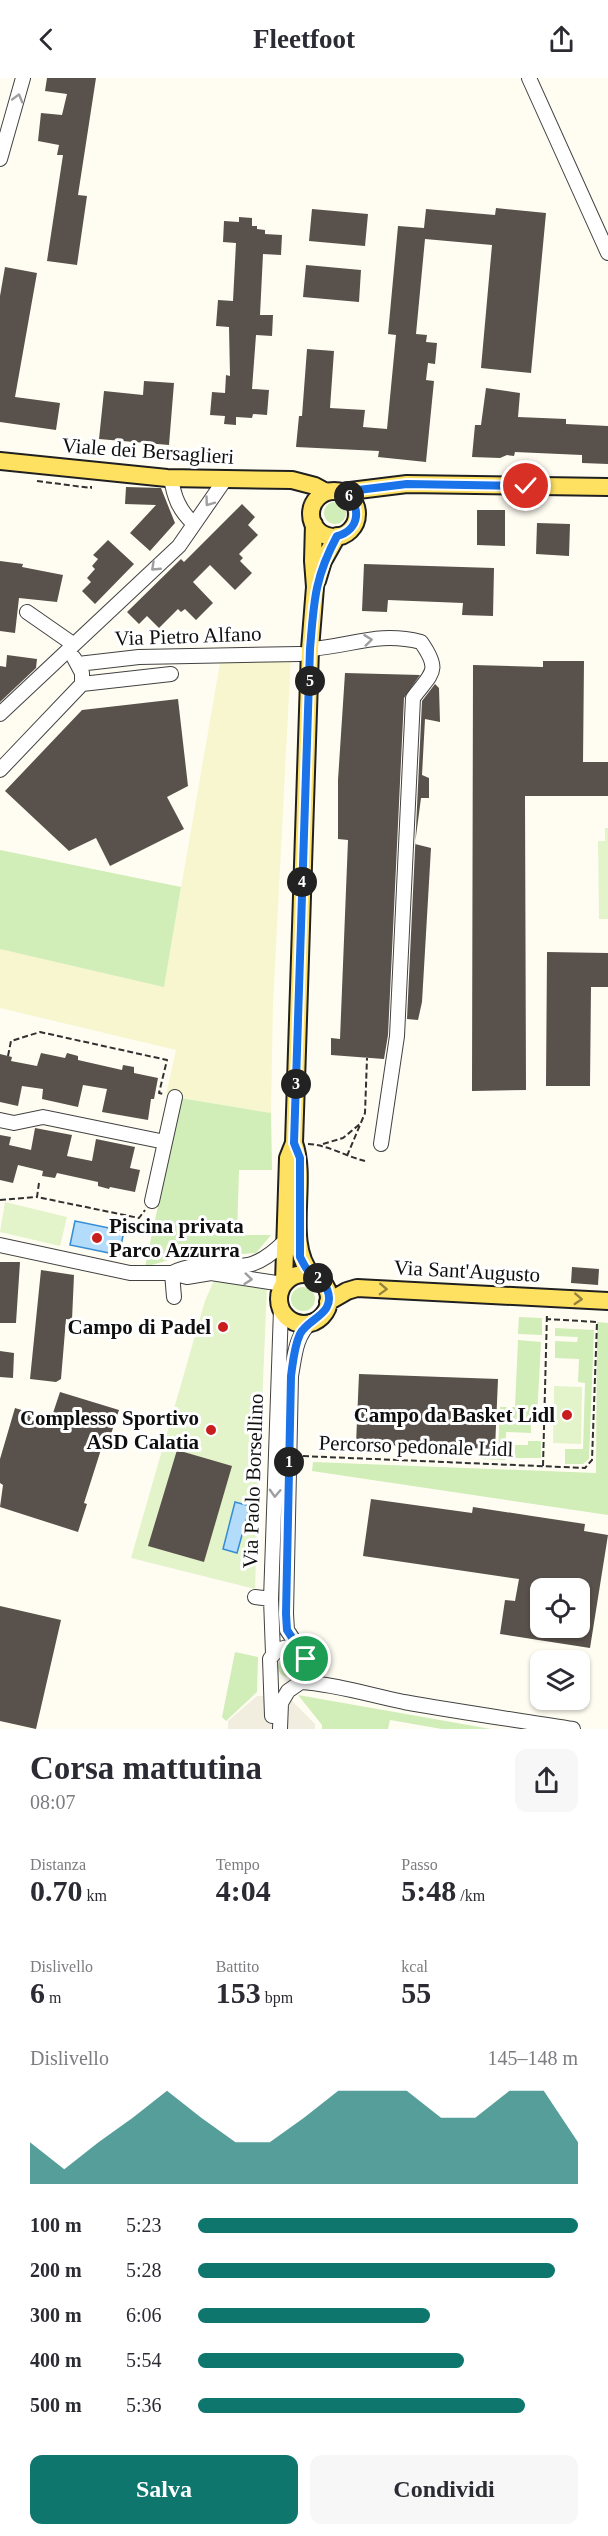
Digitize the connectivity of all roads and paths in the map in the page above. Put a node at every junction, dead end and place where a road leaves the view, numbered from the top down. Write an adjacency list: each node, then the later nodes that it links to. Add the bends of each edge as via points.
1 (23, 78): 3 (street, one-way to 1)
2 (529, 78): 4 (street)
3 (0, 159)
4 (608, 253)
5 (0, 461): 6 (main road, Viale dei Bersaglieri)
6 (171, 478): 8 (main road, Viale dei Bersaglieri); 13 (street, via 182,513)
7 (292, 480): 8 (main road, Viale dei Bersaglieri); 9 (main road); 11 (main road, Viale dei Bersaglieri); 12 (main road)
8 (224, 481): 13 (street, one-way to 13)
9 (407, 484): 10 (main road); 11 (main road)
10 (608, 487)
11 (334, 492): 12 (main road); 15 (main road, via 354,502 357,516 350,530)
12 (313, 504): 14 (main road)
13 (193, 523): 18 (street, one-way to 18, via 179,546)
14 (314, 524): 15 (main road, via 324,534); 16 (main road)
15 (337, 536): 16 (main road, via 323,561)
16 (315, 588): 19 (main road)
17 (27, 612): 18 (street)
18 (70, 644): 20 (street); 23 (street)
19 (305, 651): 20 (street, Via Pietro Alfano, via 139,657); 31 (main road); 33 (street, Via Pietro Alfano, one-way to 33, via 365,639 403,638 422,642 432,658 433,671 413,698 397,1036)
20 (78, 664): 22 (street)
21 (171, 674): 22 (street, Via Pietro Alfano)
22 (82, 684): 24 (street)
23 (0, 714)
24 (0, 770)
25 (8, 1056): 27 (path, via 11,1041 40,1032 167,1060 159,1093)
26 (367, 1058): 29 (path)
27 (175, 1097): 30 (street)
28 (0, 1120): 30 (street, via 14,1123 43,1117)
29 (362, 1123): 32 (path, via 343,1138); 34 (path)
30 (165, 1142): 39 (street)
31 (294, 1143): 32 (path); 40 (main road, via 288,1158); 43 (main road, via 300,1158 300,1257)
32 (322, 1144): 34 (path)
33 (381, 1144)
34 (347, 1156): 35 (path)
35 (365, 1161)
36 (39, 1183): 37 (path)
37 (37, 1197): 38 (path); 39 (path, via 140,1218)
38 (0, 1200)
39 (152, 1201)
40 (284, 1242): 42 (street, via 261,1260 246,1265 184,1267); 44 (main road)
41 (0, 1245): 42 (street, via 130,1273)
42 (172, 1273): 44 (street, one-way to 44, via 187,1277 211,1273); 45 (street)
43 (312, 1275): 44 (main road, via 297,1274); 48 (main road, via 327,1289)
44 (284, 1283): 49 (main road, via 279,1296)
45 (174, 1297)
46 (547, 1297): 47 (main road, Via Sant'Augusto, one-way to 47); 48 (main road, Via Sant'Augusto, one-way to 46, via 357,1288); 50 (path, Percorso pedonale Lidl)
47 (608, 1300)
48 (328, 1302): 51 (main road, via 324,1312)
49 (281, 1309): 51 (main road, via 290,1320); 55 (street, Via Paolo Borsellino, one-way to 55)
50 (547, 1319): 53 (path, Percorso pedonale Lidl); 53 (path, Percorso pedonale Lidl, via 597,1322 592,1460 585,1467)
51 (311, 1322): 52 (street, Via Paolo Borsellino, via 297,1341 291,1376)
52 (289, 1456): 53 (path, Percorso pedonale Lidl); 57 (street, Via Paolo Borsellino, via 286,1624)
53 (543, 1466)
54 (255, 1597): 55 (street)
55 (271, 1599): 56 (street, Via Paolo Borsellino)
56 (273, 1654): 57 (street, via 291,1647); 58 (street, Via Paolo Borsellino)
57 (304, 1656): 59 (street, Via Paolo Borsellino); 60 (street, via 308,1671)
58 (269, 1672): 60 (street, Via Paolo Borsellino); 60 (street, via 276,1683)
59 (336, 1686): 60 (street); 63 (street)
60 (288, 1690): 61 (street); 62 (street, via 282,1702)
61 (272, 1729)
62 (280, 1729)
63 (573, 1729)

